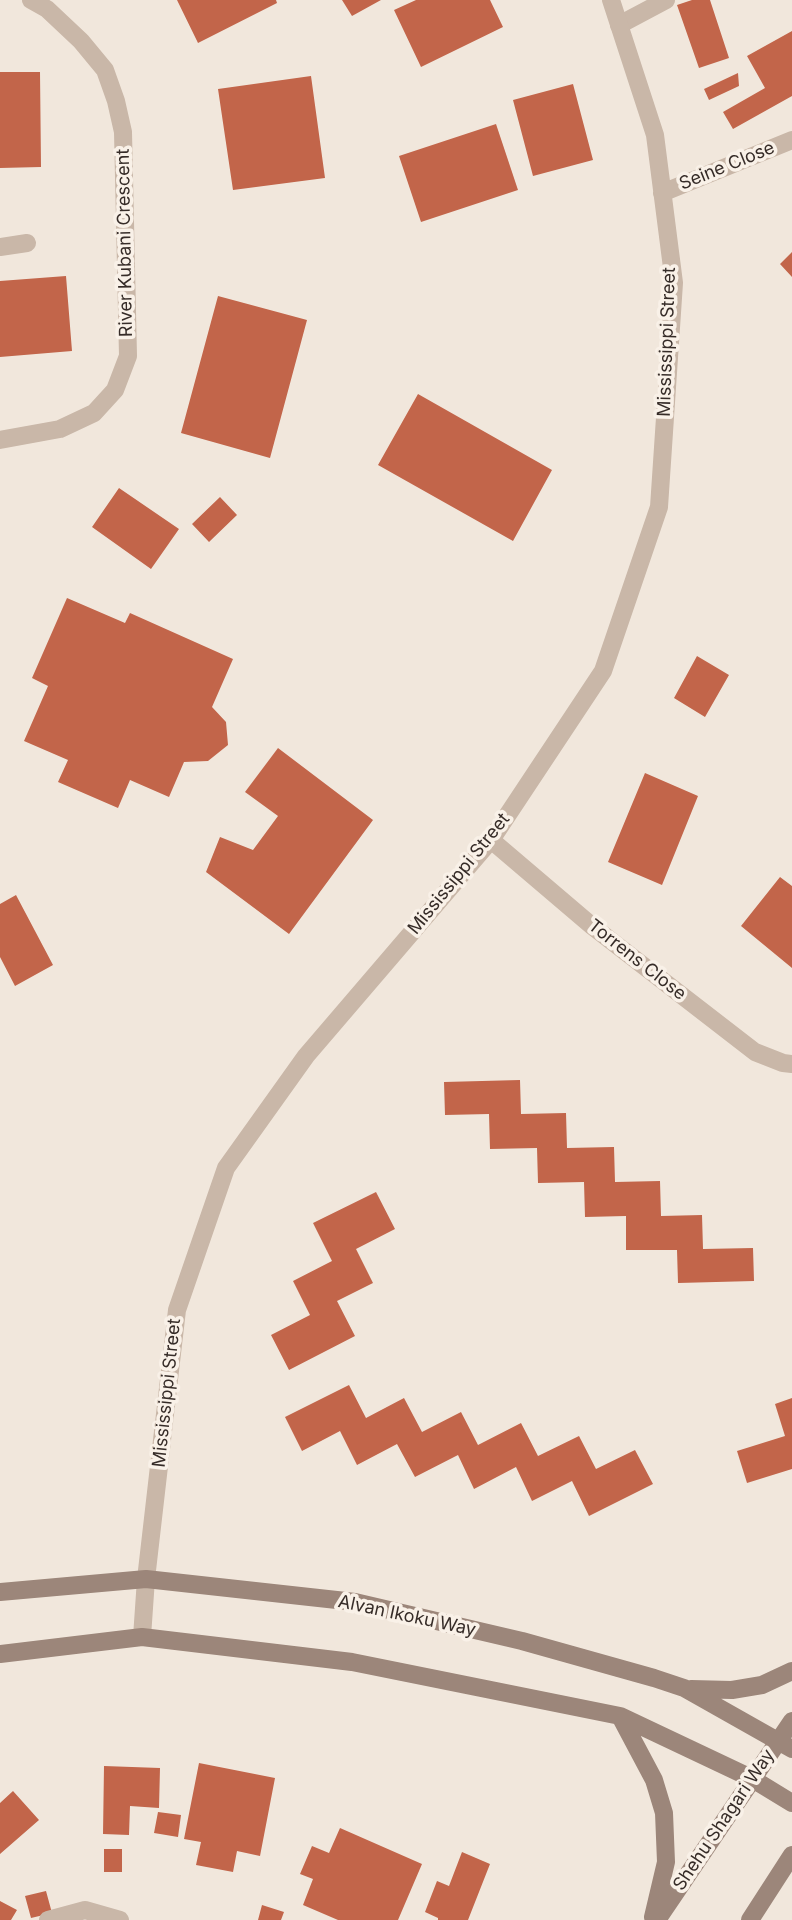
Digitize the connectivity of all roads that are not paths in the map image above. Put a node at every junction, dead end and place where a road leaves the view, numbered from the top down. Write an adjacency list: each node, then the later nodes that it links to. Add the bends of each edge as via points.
1 (31, 0): 9 (street, River Kubani Crescent, via 81,41 105,70 116,101 123,132 128,356 115,390 94,413 60,429)
2 (611, 0): 4 (street, Mississippi Street)
3 (666, 0): 4 (street)
4 (619, 25): 6 (street, Mississippi Street, via 656,135)
5 (792, 140): 6 (street, Seine Close)
6 (663, 193): 10 (street, Mississippi Street, via 674,283 659,507 603,671)
7 (27, 243): 8 (street)
8 (0, 247)
9 (0, 440)
10 (491, 840): 11 (street, Torrens Close, via 592,926 755,1052); 12 (street, Mississippi Street, via 306,1056 226,1168 177,1310)
11 (792, 1064)
12 (146, 1578): 13 (street, Alvan Ikoku Way); 14 (street, Mississippi Street); 17 (street, Alvan Ikoku Way, via 355,1602 522,1641)
13 (0, 1592)
14 (142, 1637): 15 (street); 18 (street, via 352,1662)
15 (0, 1654)
16 (792, 1671): 17 (street, via 762,1685 732,1690)
17 (684, 1688): 20 (street, Alvan Ikoku Way)
18 (620, 1716): 21 (street); 26 (street, via 654,1780 664,1813 666,1862)
19 (792, 1721): 20 (street, Shehu Shagari Way)
20 (785, 1745): 21 (street, Shehu Shagari Way)
21 (751, 1778): 22 (street); 26 (street, Shehu Shagari Way)
22 (792, 1803)
23 (792, 1855): 27 (street)
24 (48, 1920): 25 (street, via 85,1910)
25 (120, 1920)
26 (654, 1920)
27 (750, 1920)

